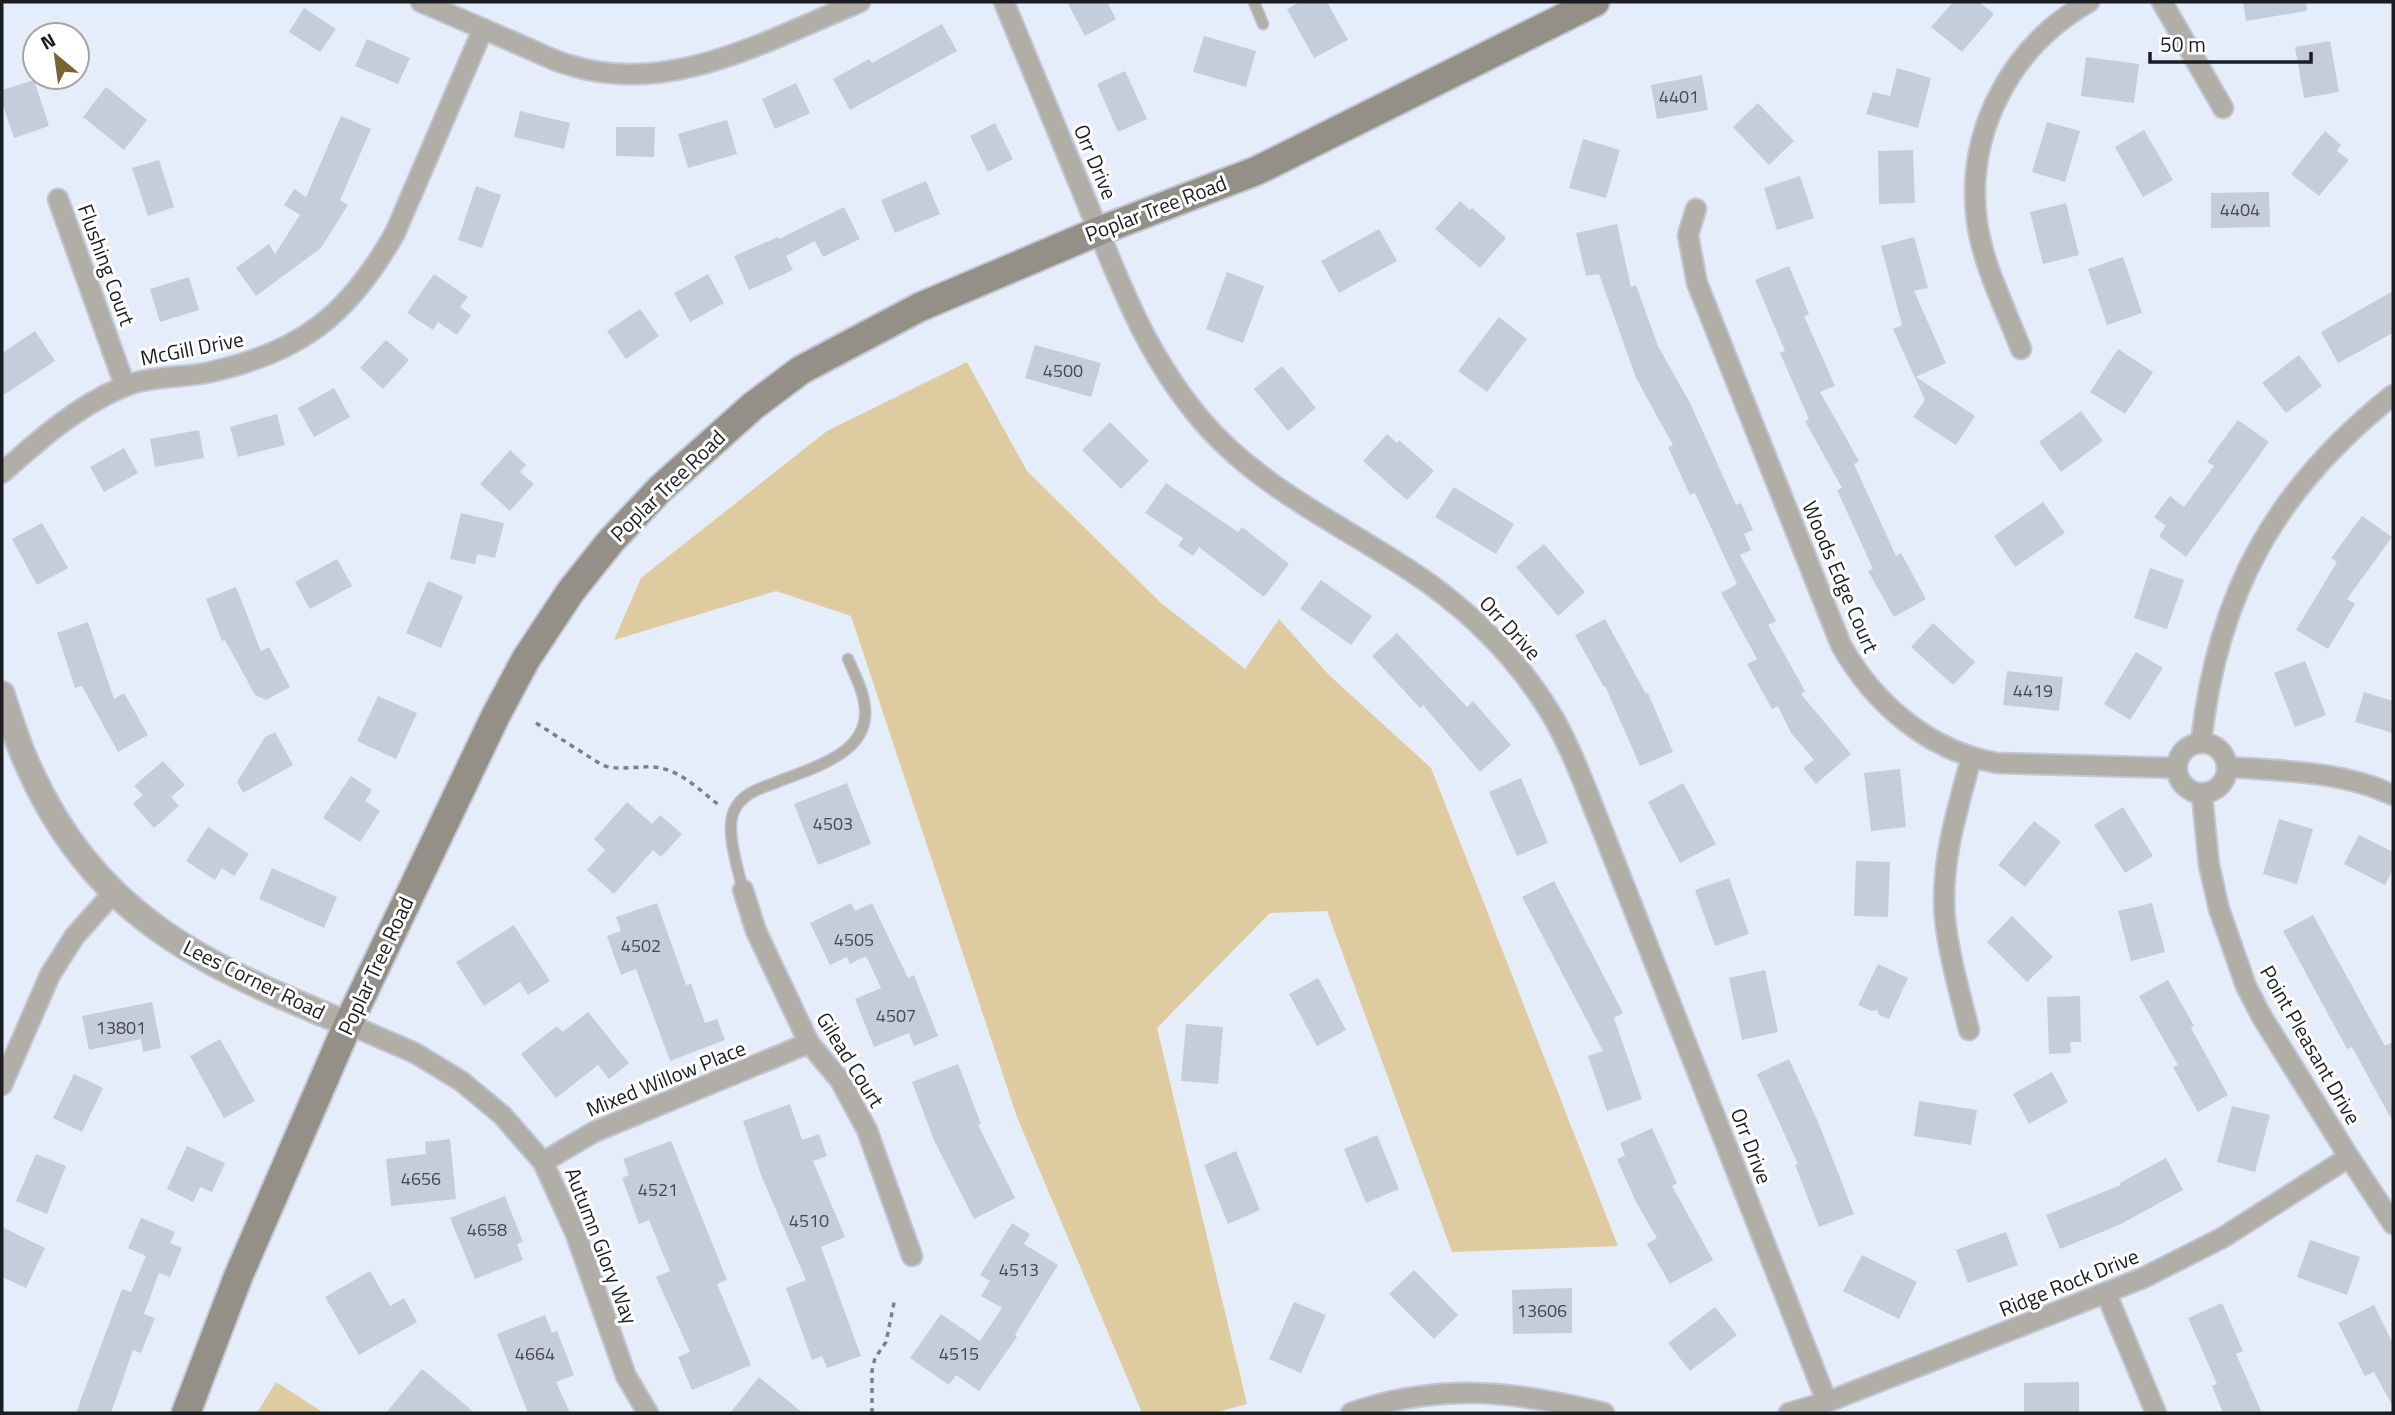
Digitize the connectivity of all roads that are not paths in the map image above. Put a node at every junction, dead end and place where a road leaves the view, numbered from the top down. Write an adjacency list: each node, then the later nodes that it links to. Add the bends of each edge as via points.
1 (421, 2): 9 (street)
2 (860, 2): 9 (street, via 714,62 662,74 608,73 569,66)
3 (1004, 2): 13 (street, Orr Drive)
4 (1254, 2): 8 (lane)
5 (1595, 2): 13 (main road, Poplar Tree Road, via 1256,171)
6 (2089, 2): 14 (street, via 2058,22 2021,60 1995,102 1980,146 1978,224 1984,253)
7 (2162, 2): 10 (street)
8 (1263, 24)
9 (483, 29): 15 (street, McGill Drive, via 395,233 358,290 332,316 254,361)
10 (2223, 108)
11 (58, 199): 15 (street, Flushing Court)
12 (1696, 209): 21 (street, Woods Edge Court, via 1688,235 1697,283 1840,645 1862,679 1890,709 1920,732)
13 (1099, 231): 28 (main road, Poplar Tree Road, via 920,307 801,370 660,489 571,591 526,659); 37 (street, Orr Drive, via 1144,338 1177,391 1205,424 1267,480 1466,612 1514,662 1552,716 1604,834)
14 (2021, 349)
15 (125, 386): 17 (street, McGill Drive, via 63,422)
16 (2393, 395): 20 (street, via 2313,468 2264,538 2217,648)
17 (2, 473)
18 (848, 659): 26 (lane, via 862,691 865,725 853,744 833,759 742,799 733,813 732,840)
19 (2, 694): 27 (street, Lees Corner Road, via 25,759 59,824)
20 (2201, 743): 22 (street, via 2216,747); 23 (street, via 2186,748)
21 (1971, 759): 23 (street, Woods Edge Court, via 1997,764); 29 (street, via 1950,834 1944,894 1948,942)
22 (2227, 767): 24 (street, via 2217,789); 25 (street, via 2339,777)
23 (2176, 768): 24 (street, via 2181,783)
24 (2202, 795): 32 (street, Point Pleasant Drive, via 2209,865 2233,954 2262,1017)
25 (2393, 795)
26 (743, 890): 30 (street, Gilead Court, via 756,931)
27 (113, 893): 28 (street, Lees Corner Road, via 163,934 215,966); 31 (street, via 74,937 56,966)
28 (348, 1024): 33 (street, Autumn Glory Way, via 415,1053 461,1082 502,1115); 38 (main road, Poplar Tree Road, via 238,1277)
29 (1969, 1030)
30 (809, 1043): 33 (street, Mixed Willow Place, via 594,1132); 35 (street, Gilead Court, via 840,1080 867,1130)
31 (2, 1085)
32 (2348, 1157): 34 (street, Point Pleasant Drive); 36 (street, Ridge Rock Drive, via 2222,1238)
33 (543, 1162): 39 (street, Autumn Glory Way, via 575,1232 626,1376)
34 (2393, 1224)
35 (912, 1256)
36 (2106, 1293): 37 (street, Ridge Rock Drive); 43 (street)
37 (1827, 1402): 42 (street, Ridge Rock Drive)
38 (186, 1413)
39 (648, 1413)
40 (1351, 1413): 41 (street, via 1391,1401 1462,1392 1550,1400)
41 (1604, 1413)
42 (1789, 1413)
43 (2156, 1413)

